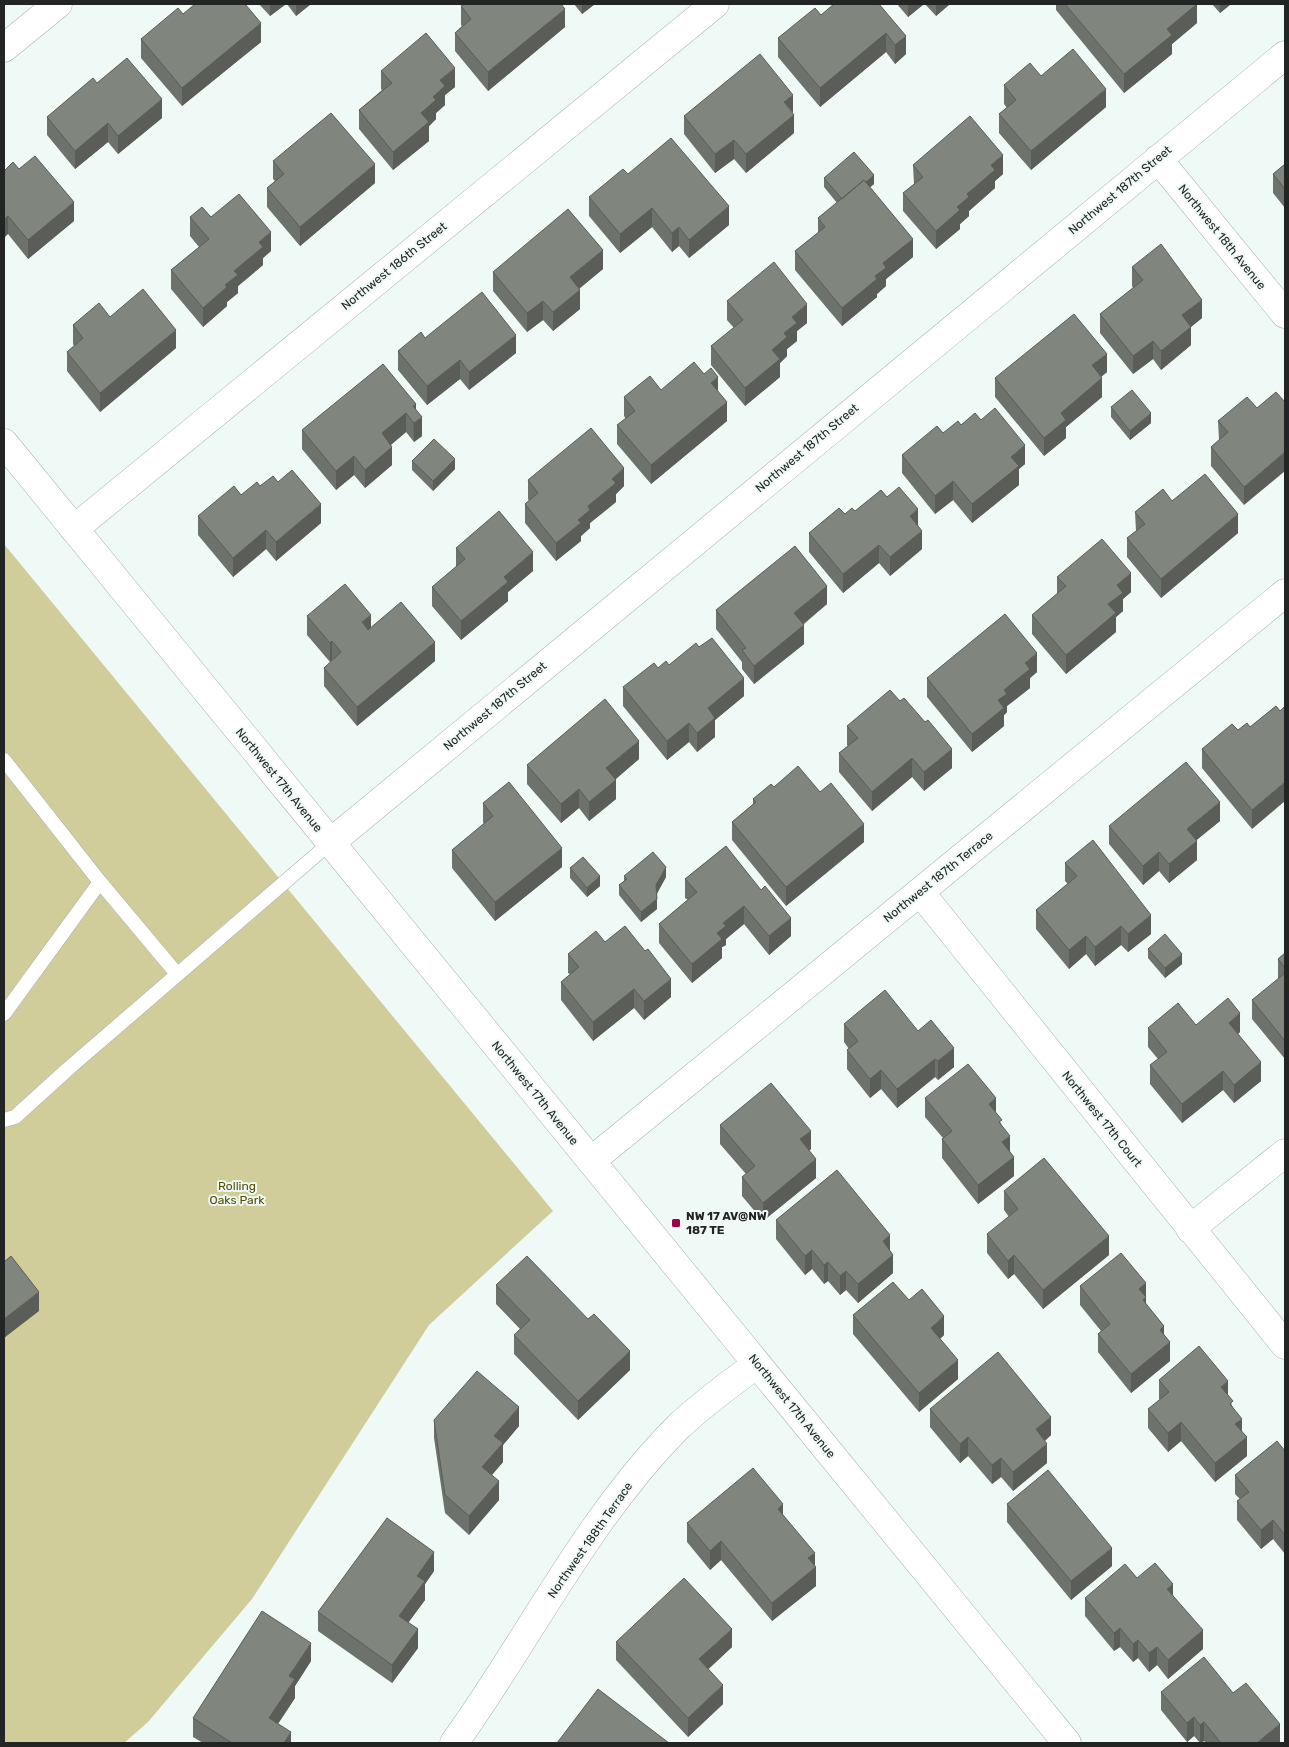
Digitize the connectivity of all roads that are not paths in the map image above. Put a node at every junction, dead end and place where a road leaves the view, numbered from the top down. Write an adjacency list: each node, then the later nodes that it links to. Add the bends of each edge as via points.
1 (58, 4): 3 (street)
2 (715, 4): 8 (street, Northwest 186th Street)
3 (4, 48)
4 (1285, 55): 5 (street, Northwest 187th Street)
5 (1158, 159): 6 (street, Northwest 18th Avenue); 11 (street, Northwest 187th Street)
6 (1285, 314)
7 (4, 443): 8 (street, Northwest 17th Avenue)
8 (74, 529): 11 (street, Northwest 17th Avenue)
9 (1285, 593): 13 (street, Northwest 187th Terrace)
10 (4, 760): 12 (lane)
11 (330, 842): 14 (lane); 18 (street, Northwest 17th Avenue)
12 (100, 882): 14 (lane); 15 (lane)
13 (920, 892): 18 (street, Northwest 187th Terrace); 19 (street, Northwest 17th Court)
14 (177, 974): 16 (lane, via 15,1117)
15 (4, 1014)
16 (4, 1120)
17 (1285, 1153): 19 (street)
18 (591, 1161): 21 (street, Northwest 17th Avenue)
19 (1190, 1229): 20 (street, Northwest 17th Court)
20 (1285, 1345)
21 (757, 1364): 22 (street, Northwest 188th Terrace, via 677,1428 611,1506); 23 (street, Northwest 17th Avenue)
22 (454, 1743)
23 (1067, 1743)

